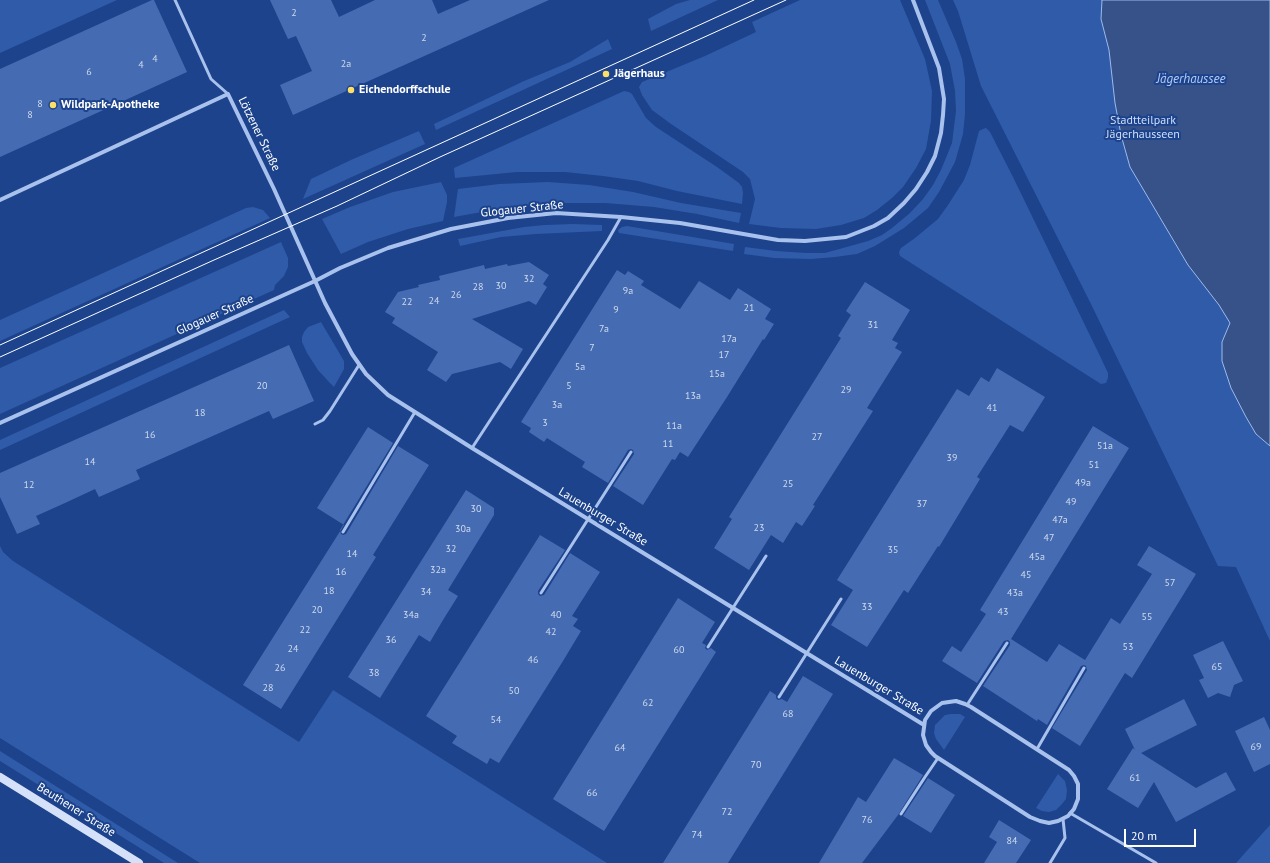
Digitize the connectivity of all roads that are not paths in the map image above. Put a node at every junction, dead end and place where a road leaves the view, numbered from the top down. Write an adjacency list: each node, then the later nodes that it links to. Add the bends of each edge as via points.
1 (175, 0): 3 (lane, via 211,79)
2 (913, 0): 5 (street, Glogauer Straße, via 939,68 944,99 943,115 935,156 927,172 916,189 888,218 846,237 805,241 778,240)
3 (228, 94): 4 (street, Lötzener Straße); 6 (street, Lötzener Straße)
4 (0, 200)
5 (621, 217): 6 (street, Glogauer Straße, via 556,213 508,218 451,229 388,248); 11 (lane)
6 (315, 281): 7 (street, Lauenburger Straße, via 324,303); 9 (street, Glogauer Straße)
7 (360, 365): 8 (street, Lauenburger Straße, via 388,394); 10 (lane, via 330,411 323,420)
8 (415, 412): 11 (street, Lauenburger Straße); 14 (lane)
9 (0, 423)
10 (315, 424)
11 (472, 448): 13 (street, Lauenburger Straße)
12 (631, 452): 13 (lane)
13 (588, 520): 16 (lane); 18 (street, Lauenburger Straße)
14 (343, 532)
15 (766, 556): 18 (lane)
16 (541, 593)
17 (841, 599): 21 (lane)
18 (733, 608): 20 (lane); 21 (street, Lauenburger Straße)
19 (1007, 644): 24 (lane)
20 (708, 647)
21 (806, 653): 23 (lane); 25 (street, Lauenburger Straße)
22 (1084, 668): 26 (lane)
23 (779, 697)
24 (967, 705): 25 (street, Lauenburger Straße, via 956,701 942,703 931,710); 26 (street, Lauenburger Straße)
25 (924, 725): 27 (street, Lauenburger Straße, via 926,745)
26 (1036, 749): 29 (street, Lauenburger Straße, via 1074,776 1078,784 1078,799)
27 (938, 758): 30 (lane); 31 (street, Lauenburger Straße, via 1030,817 1049,823)
28 (0, 778): 32 (street, Beuthener Straße)
29 (1070, 813): 31 (street, Lauenburger Straße); 34 (lane)
30 (901, 814)
31 (1063, 819): 33 (lane, via 1065,838)
32 (139, 863)
33 (1050, 863)
34 (1156, 863)

